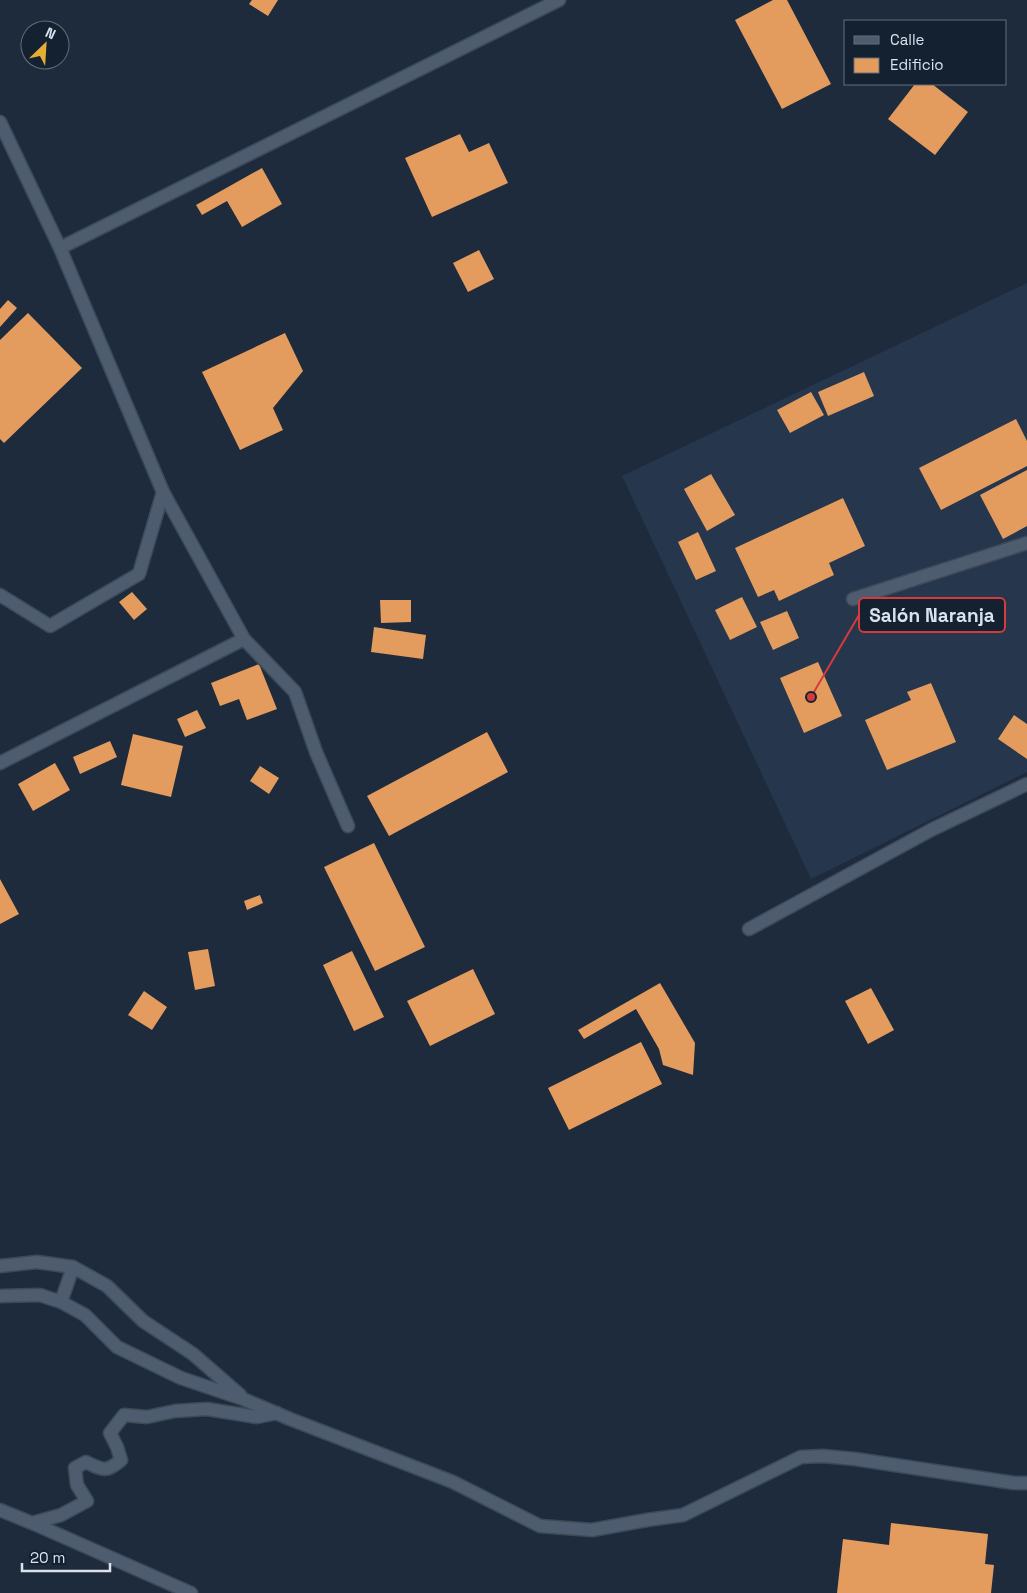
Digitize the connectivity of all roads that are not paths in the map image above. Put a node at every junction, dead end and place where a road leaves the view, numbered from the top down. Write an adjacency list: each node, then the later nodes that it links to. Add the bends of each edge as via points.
1 (559, 0): 3 (street)
2 (0, 122): 3 (street)
3 (60, 248): 4 (street)
4 (162, 492): 6 (street, via 138,574 50,626); 8 (street)
5 (1027, 543): 7 (street)
6 (0, 595)
7 (853, 599)
8 (244, 639): 9 (street); 11 (street, via 295,692 316,752)
9 (0, 763)
10 (1027, 784): 12 (street, via 931,830)
11 (348, 826)
12 (749, 929)
13 (0, 1266): 14 (street, via 37,1262)
14 (73, 1267): 16 (street); 17 (street, via 107,1286 143,1321 193,1354)
15 (0, 1296): 16 (street, via 40,1295)
16 (61, 1302): 17 (street, via 85,1316 117,1347 181,1378)
17 (244, 1399): 18 (street)
18 (277, 1413): 19 (street, via 453,1482 540,1526 592,1530 683,1515 801,1457 855,1459 1014,1483); 21 (street, via 257,1417 206,1409 147,1417 124,1415 110,1433 121,1460 111,1468 100,1469 86,1462 75,1468 77,1485 87,1501 61,1515)
19 (1027, 1482)
20 (0, 1510): 21 (street)
21 (32, 1523): 22 (street)
22 (191, 1593)

